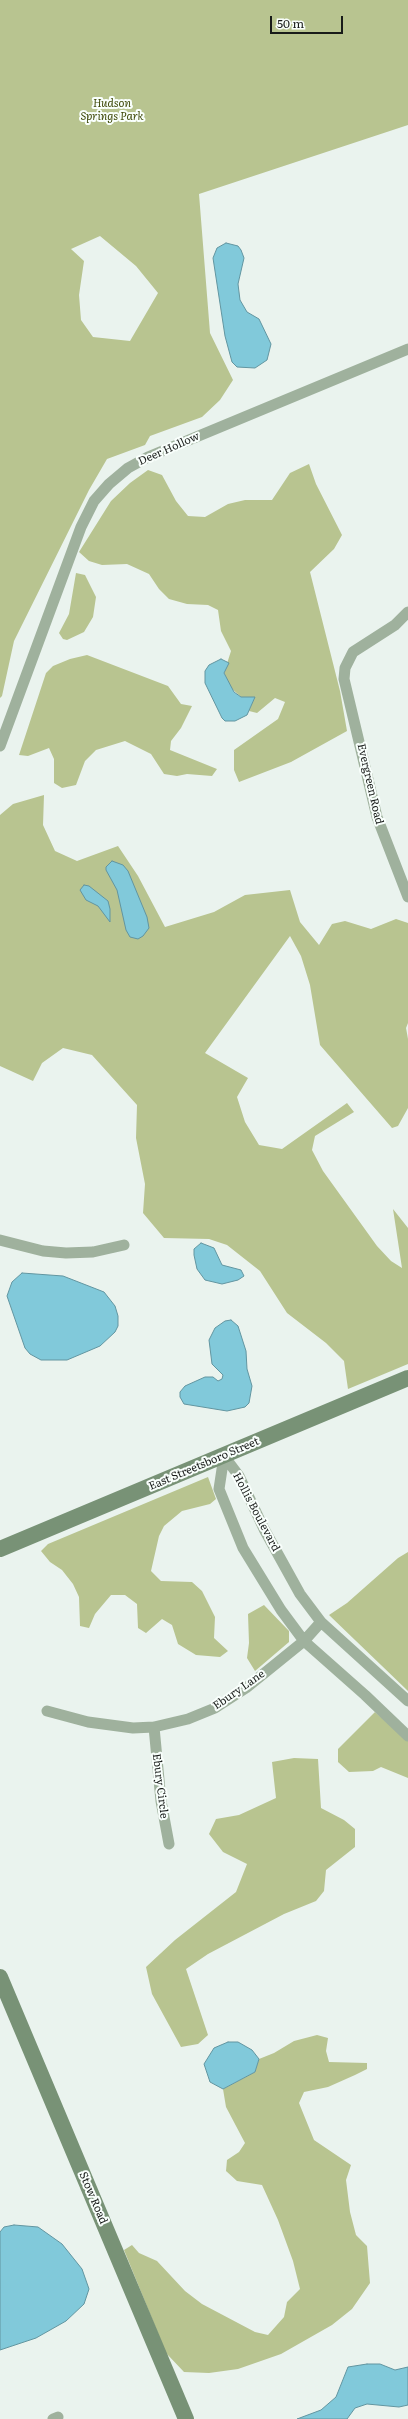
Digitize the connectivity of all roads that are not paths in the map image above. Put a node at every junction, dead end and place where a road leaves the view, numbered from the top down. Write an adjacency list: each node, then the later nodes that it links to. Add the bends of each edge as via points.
1 (408, 349): 3 (street, Deer Hollow, via 148,457 128,468 109,484 94,501 81,527)
2 (408, 612): 4 (street, Evergreen Road, via 395,625 353,652 344,668 344,679 376,817)
3 (0, 746)
4 (408, 897)
5 (0, 1240): 6 (street, via 43,1252 66,1253 93,1252)
6 (124, 1245)
7 (408, 1378): 8 (street, East Streetsboro Street)
8 (224, 1456): 9 (street, East Streetsboro Street); 10 (street, Hollis Boulevard, via 239,1476 264,1529 300,1594); 11 (street, Hollis Boulevard, via 219,1489 243,1548 281,1610)
9 (0, 1549)
10 (321, 1622): 11 (street, Ebury Lane); 12 (street, Hollis Boulevard)
11 (304, 1641): 14 (street, Ebury Lane, via 220,1705 188,1719); 15 (street, Hollis Boulevard)
12 (408, 1701)
13 (47, 1711): 14 (street, Ebury Lane, via 113,1727)
14 (154, 1727): 16 (street, Ebury Circle, via 161,1801)
15 (408, 1736)
16 (169, 1844)
17 (0, 1977): 18 (street, Stow Road)
18 (186, 2419)

